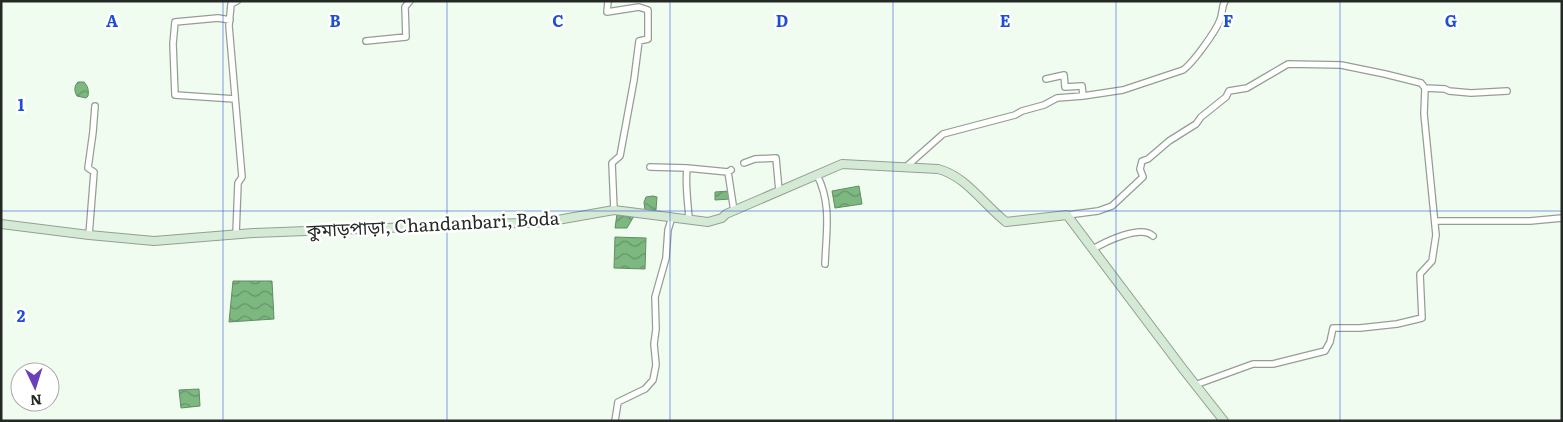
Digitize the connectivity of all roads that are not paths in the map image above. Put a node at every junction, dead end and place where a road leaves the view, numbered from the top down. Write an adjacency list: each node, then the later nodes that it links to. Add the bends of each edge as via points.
1 (237, 1): 5 (street, via 231,4)
2 (410, 1): 6 (street, via 405,7 406,37)
3 (608, 1): 19 (street, via 608,12 639,7 648,10 648,39 639,40 620,156 612,163)
4 (1225, 1): 10 (street, via 1216,29 1189,66 1122,90)
5 (230, 20): 11 (street); 11 (street, via 175,22 175,95)
6 (366, 41)
7 (1046, 79): 10 (street, via 1064,75 1065,87 1082,86)
8 (1425, 88): 9 (street, via 1471,94); 21 (street, via 1385,74 1341,65 1288,64 1247,88 1229,91 1196,124 1142,161 1143,177 1112,206); 25 (street, via 1424,114)
9 (1507, 91)
10 (1082, 96): 14 (street, via 1057,98 1015,115 943,134)
11 (235, 99): 27 (street, via 242,177 238,183)
12 (95, 106): 28 (street, via 88,168 94,172)
13 (744, 163): 18 (street, via 776,158)
14 (907, 166): 17 (street, কুমাড়পাড়া, Chandanbari, Boda, via 842,164); 21 (street, কুমাড়পাড়া, Chandanbari, Boda, via 950,172 1006,222)
15 (650, 167): 16 (street)
16 (687, 168): 20 (street, via 730,171); 24 (street, via 685,182)
17 (817, 175): 18 (street, কুমাড়পাড়া, Chandanbari, Boda); 31 (street, via 828,214)
18 (779, 191): 20 (street, কুমাড়পাড়া, Chandanbari, Boda)
19 (614, 210): 22 (street, কুমাড়পাড়া, Chandanbari, Boda); 27 (street, কুমাড়পাড়া, Chandanbari, Boda, via 546,222)
20 (734, 211): 24 (street, কুমাড়পাড়া, Chandanbari, Boda, via 708,222)
21 (1067, 215): 30 (street)
22 (672, 217): 24 (street, কুমাড়পাড়া, Chandanbari, Boda); 33 (street, via 666,258 655,297 656,365 653,380 645,389 618,402)
23 (1562, 218): 25 (street)
24 (689, 219)
25 (1435, 221): 32 (street, via 1432,260 1420,274 1422,318 1397,324 1333,328 1325,351 1273,364 1253,364)
26 (1, 224): 28 (street, কুমাড়পাড়া, Chandanbari, Boda)
27 (236, 234): 28 (street, কুমাড়পাড়া, Chandanbari, Boda, via 154,241)
28 (89, 235)
29 (1153, 236): 30 (street, via 1140,231)
30 (1093, 249): 32 (street)
31 (825, 264)
32 (1195, 385): 34 (street)
33 (615, 421)
34 (1224, 421)

